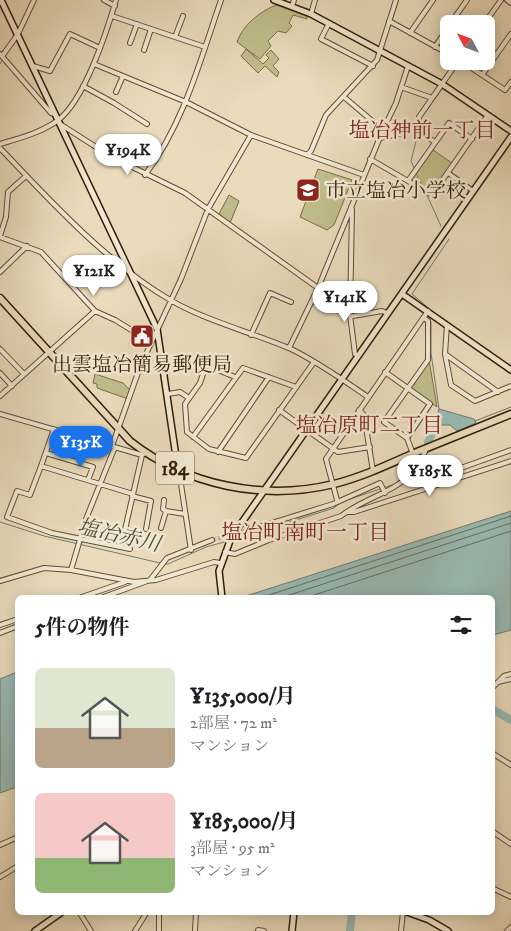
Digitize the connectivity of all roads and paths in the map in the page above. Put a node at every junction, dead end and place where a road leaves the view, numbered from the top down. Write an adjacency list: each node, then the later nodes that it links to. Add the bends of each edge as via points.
1 (1, 0): 26 (street)
2 (34, 0): 26 (street)
3 (104, 0): 15 (street)
4 (116, 0): 15 (street)
5 (221, 0): 32 (street)
6 (274, 0): 13 (street)
7 (315, 0): 16 (street)
8 (396, 0): 21 (street)
9 (433, 0): 25 (street)
10 (467, 0): 17 (street)
11 (501, 0): 18 (street)
12 (507, 0): 14 (street)
13 (293, 3): 16 (street)
14 (511, 3)
15 (114, 6): 19 (street)
16 (310, 14): 22 (street)
17 (457, 15)
18 (490, 15)
19 (112, 16): 23 (street); 33 (street)
20 (183, 16): 28 (street)
21 (389, 21): 25 (street); 36 (street)
22 (329, 23): 36 (street); 40 (street, via 321,39)
23 (137, 24): 24 (street); 30 (street)
24 (151, 29): 28 (street); 35 (street)
25 (410, 33): 31 (street)
26 (18, 34): 37 (street); 39 (street)
27 (511, 34): 44 (street)
28 (175, 37): 32 (street)
29 (440, 38): 31 (street)
30 (130, 44)
31 (434, 46): 34 (street)
32 (205, 47): 53 (street)
33 (100, 48): 38 (street); 39 (street, via 70,34 50,71)
34 (440, 49)
35 (144, 50)
36 (380, 51): 40 (street); 41 (street)
37 (2, 55): 54 (street, via 51,113)
38 (94, 64): 45 (street); 48 (street)
39 (33, 66): 54 (street)
40 (373, 66): 51 (street)
41 (408, 66): 47 (street); 49 (street)
42 (452, 70): 47 (street)
43 (474, 70): 44 (street)
44 (482, 75): 46 (street, via 505,90)
45 (123, 76): 50 (street); 53 (street)
46 (511, 82)
47 (442, 84): 52 (street); 55 (street)
48 (83, 86): 56 (street); 57 (street)
49 (401, 87): 52 (street); 58 (street)
50 (116, 92)
51 (344, 97): 58 (street); 67 (street, via 323,120)
52 (432, 98): 59 (street, via 419,117)
53 (186, 102): 61 (street); 70 (street, via 163,151)
54 (56, 114): 56 (street)
55 (489, 115): 60 (street); 64 (street)
56 (59, 122): 66 (street); 70 (street); 80 (street)
57 (147, 124)
58 (383, 130): 63 (street)
59 (416, 130): 63 (street); 65 (street)
60 (511, 131)
61 (251, 135): 67 (street); 76 (street)
62 (511, 137): 74 (street)
63 (380, 138): 68 (street)
64 (472, 139): 65 (street, via 449,123); 69 (street)
65 (435, 142): 73 (street)
66 (0, 146): 72 (street)
67 (307, 154): 71 (street)
68 (370, 159): 71 (street); 73 (street)
69 (448, 173): 73 (street, via 432,195); 74 (street)
70 (145, 175): 76 (street, via 185,193)
71 (364, 175): 75 (street)
72 (26, 176): 77 (street, via 8,192 6,217); 80 (street)
73 (408, 181)
74 (474, 191): 82 (street)
75 (350, 207): 81 (street); 90 (street)
76 (208, 209): 81 (street); 84 (street)
77 (0, 236): 78 (street)
78 (28, 246): 79 (street); 87 (street, via 41,252)
79 (0, 272)
80 (130, 272): 84 (street); 93 (street)
81 (318, 288): 85 (street)
82 (402, 294): 88 (street); 89 (street)
83 (0, 298): 98 (highway, 184)
84 (171, 300): 93 (street); 94 (street)
85 (313, 301): 90 (street); 96 (street)
86 (291, 302): 94 (street, via 270,293)
87 (95, 311): 95 (street); 98 (street)
88 (428, 312): 91 (street); 92 (street)
89 (387, 313): 90 (street); 108 (street)
90 (350, 315): 99 (street)
91 (424, 318): 103 (street); 112 (street, via 428,321 428,360)
92 (447, 325): 100 (street); 102 (street)
93 (157, 329): 95 (street); 114 (street)
94 (251, 334): 96 (street)
95 (150, 342): 124 (street)
96 (289, 348): 101 (street)
97 (0, 350): 105 (street)
98 (48, 352): 105 (street); 124 (highway, 184)
99 (355, 354)
100 (445, 354): 113 (street); 113 (street, via 451,385 473,401)
101 (314, 362): 108 (street); 111 (street)
102 (511, 370)
103 (385, 372): 112 (street); 116 (street)
104 (0, 373): 109 (street)
105 (24, 374): 109 (street)
106 (236, 377): 107 (street, via 243,368); 117 (street, via 206,365 200,383); 125 (street)
107 (270, 377): 111 (street); 132 (street)
108 (342, 379): 116 (street); 123 (street)
109 (12, 386): 115 (street)
110 (511, 386): 113 (street)
111 (296, 387): 118 (street)
112 (408, 388): 126 (street, via 430,404); 126 (street, via 384,422)
113 (498, 392)
114 (168, 394): 117 (street, via 180,392); 138 (street)
115 (0, 396)
116 (368, 397): 119 (street)
117 (189, 398): 125 (street, via 185,404 187,432)
118 (280, 410): 123 (street); 132 (street, via 246,458)
119 (359, 410): 128 (street, via 364,415); 129 (street)
120 (511, 414): 130 (highway, 184)
121 (1, 416): 122 (street)
122 (54, 429): 127 (street); 133 (street)
123 (307, 429): 129 (street); 145 (street)
124 (119, 430): 127 (street); 134 (highway, 184)
125 (194, 437): 132 (street)
126 (407, 438): 135 (street)
127 (114, 447): 134 (street); 142 (street)
128 (370, 447): 129 (street, via 342,452); 139 (street)
129 (333, 448): 143 (street, via 326,459)
130 (426, 449): 135 (highway, 184); 140 (street)
131 (511, 450): 140 (street, via 422,482)
132 (218, 452)
133 (46, 453): 137 (street); 141 (street, via 93,467)
134 (143, 454): 138 (highway, 184); 146 (street)
135 (413, 454): 139 (highway, 184)
136 (511, 461): 150 (street)
137 (41, 466): 141 (street); 155 (street, via 30,495 17,491 7,517)
138 (178, 470): 145 (highway, 184, via 226,486); 151 (street)
139 (373, 471): 143 (highway, 184)
140 (406, 479): 144 (street)
141 (88, 480): 142 (street)
142 (100, 484): 146 (street); 155 (street)
143 (332, 484): 145 (highway, 184); 148 (street)
144 (383, 489): 148 (street, via 380,483); 150 (street)
145 (264, 491): 160 (street, via 242,519)
146 (133, 495): 153 (street, via 151,501); 157 (street)
147 (164, 500): 149 (street, via 162,510)
148 (337, 500): 154 (street)
149 (166, 511): 151 (street); 152 (street)
150 (347, 512): 160 (street, via 235,554)
151 (185, 514): 159 (street)
152 (161, 528)
153 (146, 529)
154 (246, 531)
155 (80, 539): 157 (street); 162 (street)
156 (212, 540): 159 (street)
157 (121, 547): 158 (street)
158 (130, 550)
159 (191, 550): 163 (street, via 167,558)
160 (224, 552): 161 (street)
161 (220, 563): 163 (street); 168 (street)
162 (71, 570): 164 (street, via 44,568); 165 (street)
163 (150, 580): 165 (street); 167 (street)
164 (0, 581)
165 (127, 581): 166 (street)
166 (87, 595)
167 (109, 595)
168 (222, 595)
169 (15, 620): 170 (street)
170 (0, 625)
171 (15, 627): 172 (street)
172 (0, 632)
173 (511, 674): 175 (street)
174 (511, 679): 175 (street)
175 (496, 683)
176 (495, 755): 177 (street)
177 (511, 765)
178 (495, 834): 180 (street)
179 (15, 839): 181 (street)
180 (511, 844)
181 (0, 845)
182 (15, 868): 183 (street)
183 (0, 877)
184 (495, 889): 185 (street)
185 (511, 897)
186 (59, 915): 195 (street)
187 (81, 915): 198 (street)
188 (145, 915): 199 (street)
189 (159, 915): 200 (street)
190 (196, 915): 201 (street)
191 (294, 915): 203 (street)
192 (404, 915): 204 (street)
193 (414, 915): 205 (street)
194 (511, 927): 206 (street)
195 (43, 929): 197 (street)
196 (258, 930): 202 (street)
197 (35, 931)
198 (91, 931)
199 (135, 931)
200 (159, 931)
201 (195, 931)
202 (264, 931)
203 (292, 931)
204 (401, 931)
205 (448, 931)
206 (507, 931)

